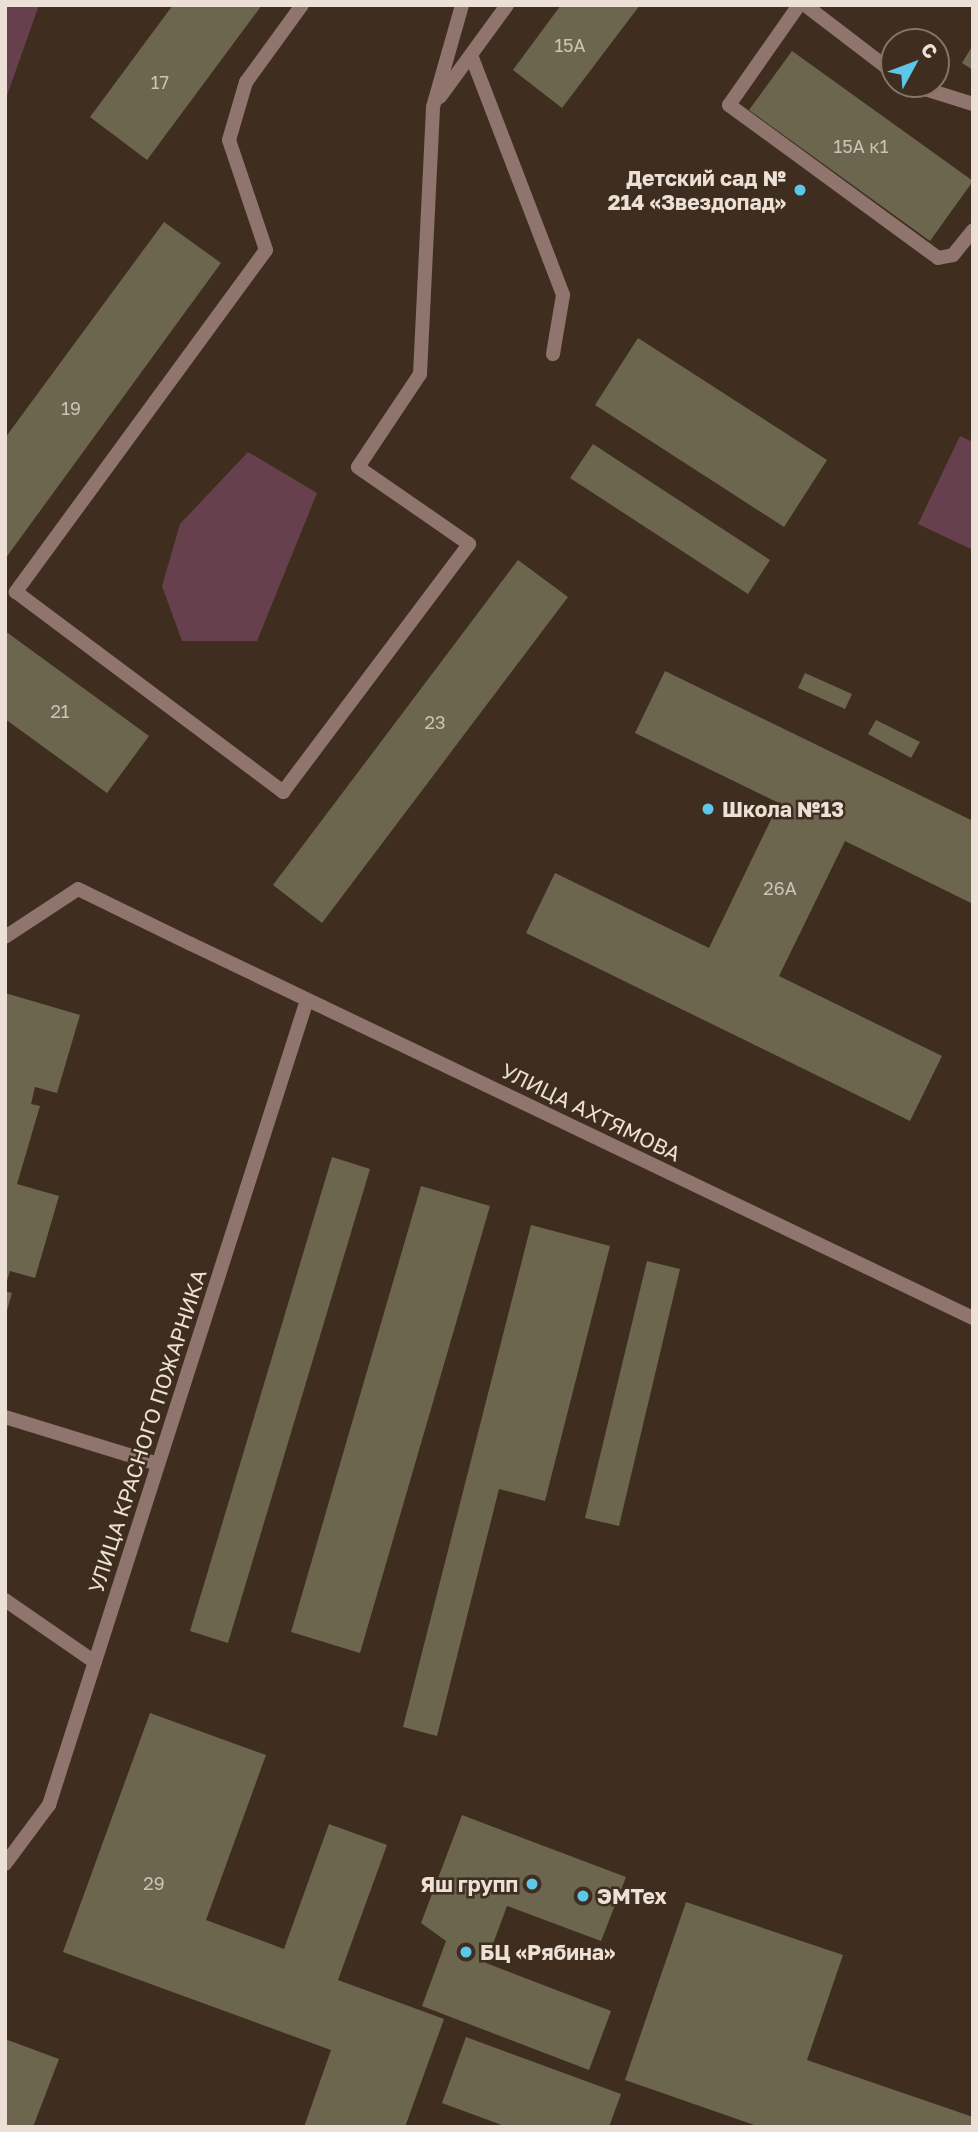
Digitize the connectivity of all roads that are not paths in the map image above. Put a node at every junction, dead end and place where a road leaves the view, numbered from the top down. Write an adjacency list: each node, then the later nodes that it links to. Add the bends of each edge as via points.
1 (302, 5): 10 (street, via 246,82 229,140 266,250 16,592 283,792 469,544 358,467 420,374)
2 (462, 5): 10 (street)
3 (507, 5): 6 (street)
4 (799, 5): 11 (street, via 729,105 938,258 953,255)
5 (805, 5): 7 (street)
6 (471, 55): 10 (street); 12 (street, via 563,295)
7 (880, 61)
8 (950, 97): 9 (street)
9 (973, 104)
10 (433, 107)
11 (973, 230)
12 (553, 354)
13 (5, 937): 14 (street, УЛИЦА АХТЯМОВА, via 78,889)
14 (307, 1000): 15 (street, УЛИЦА АХТЯМОВА); 17 (street, УЛИЦА КРАСНОГО ПОЖАРНИКА)
15 (973, 1318)
16 (5, 1417): 17 (street)
17 (158, 1464): 19 (street, УЛИЦА КРАСНОГО ПОЖАРНИКА)
18 (5, 1600): 19 (street)
19 (95, 1662): 20 (street, УЛИЦА КРАСНОГО ПОЖАРНИКА, via 49,1805)
20 (5, 1864)

